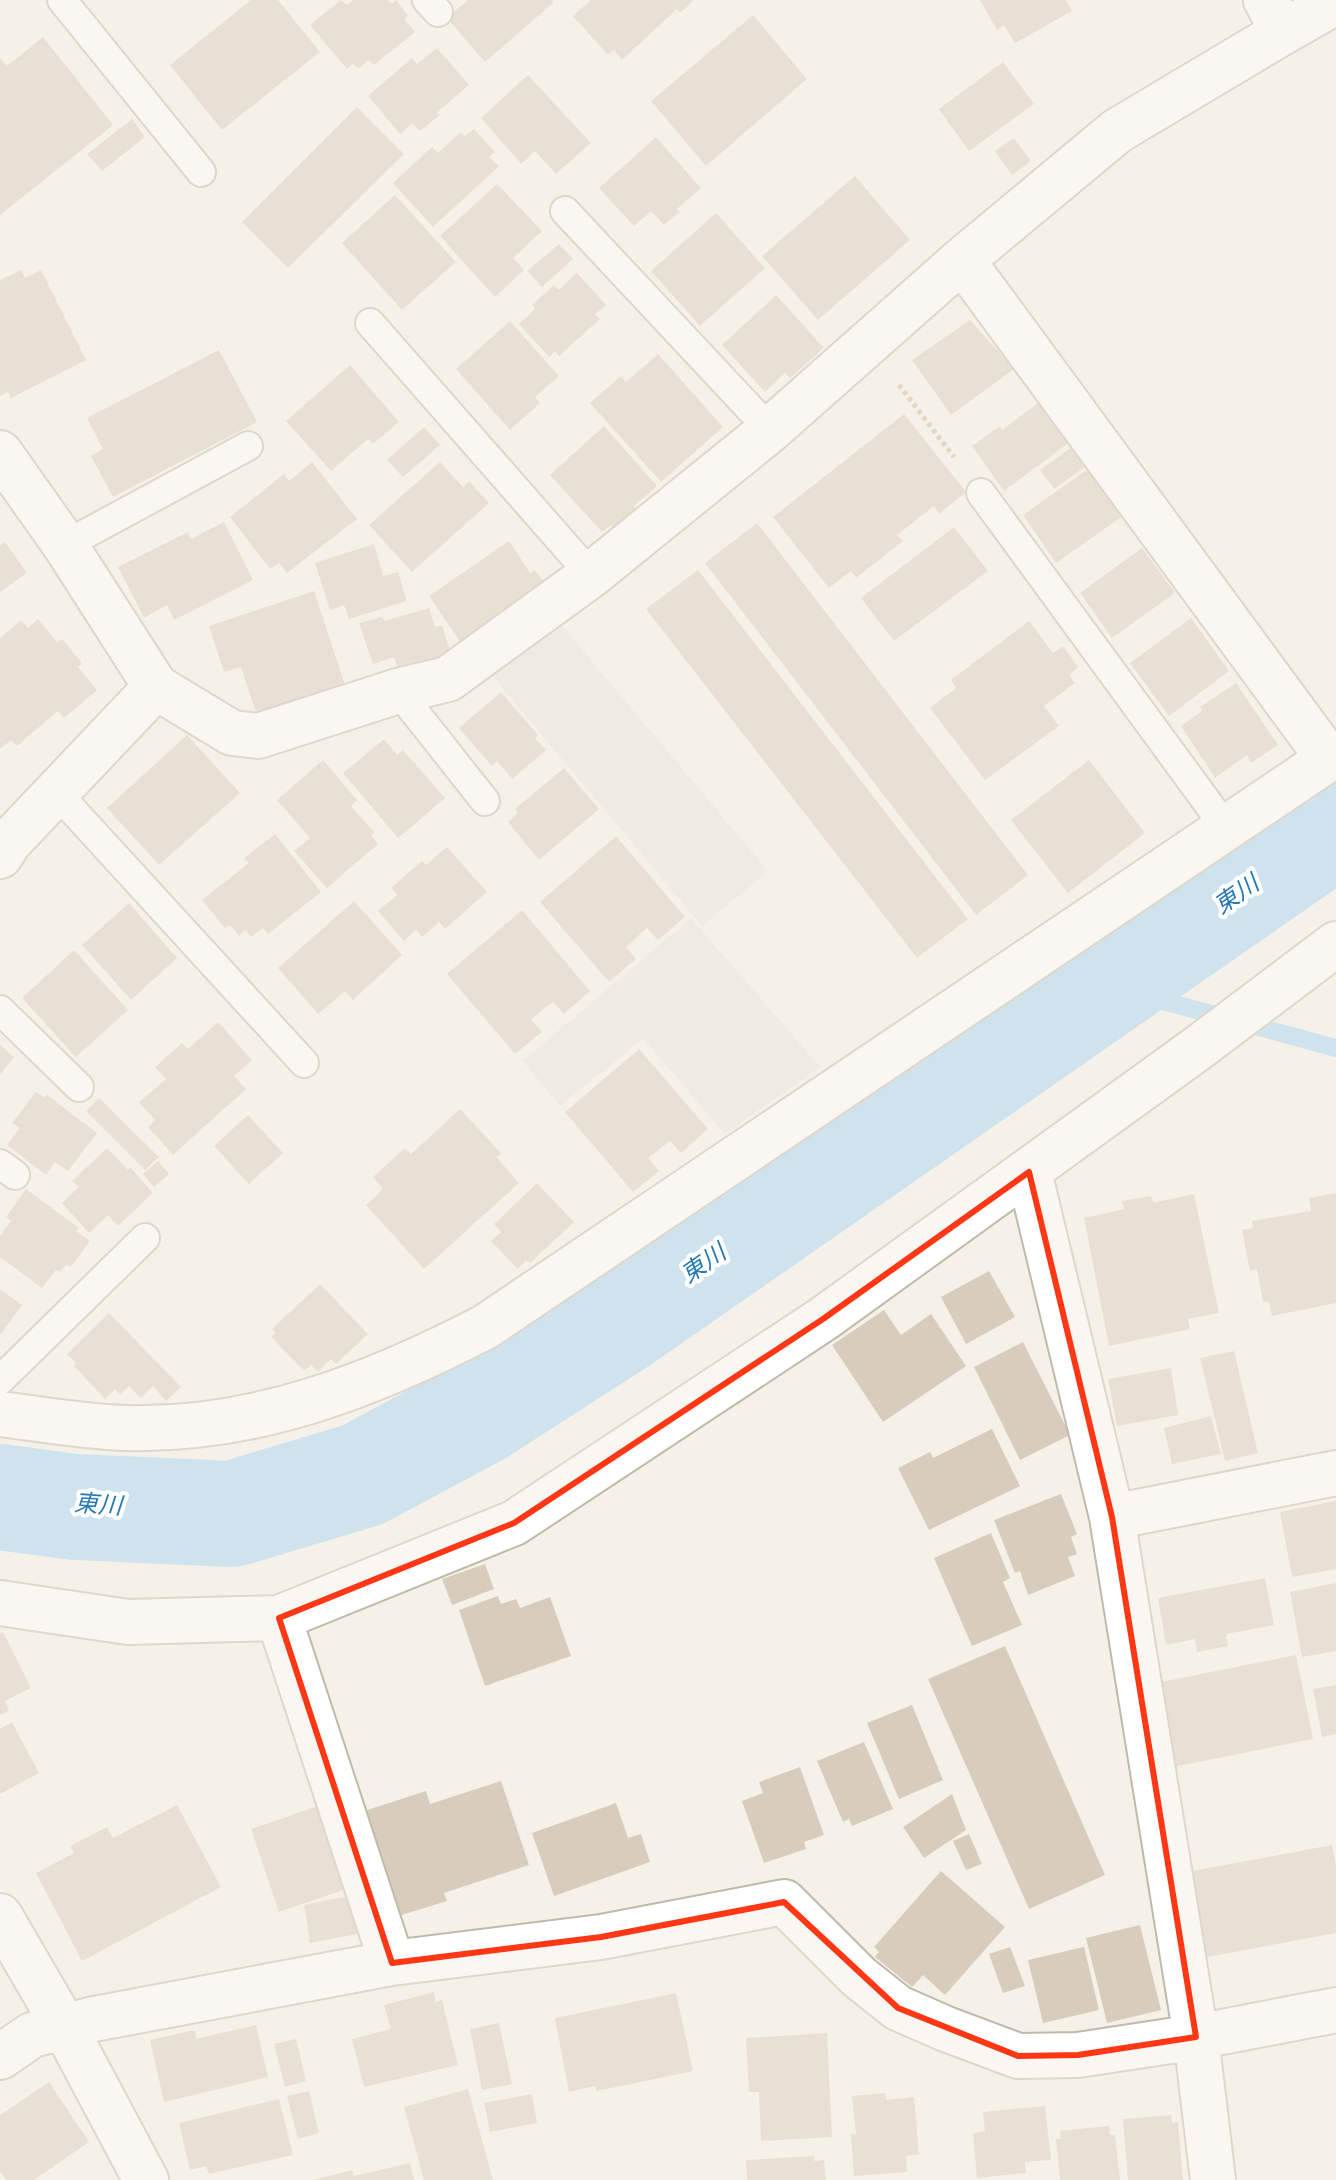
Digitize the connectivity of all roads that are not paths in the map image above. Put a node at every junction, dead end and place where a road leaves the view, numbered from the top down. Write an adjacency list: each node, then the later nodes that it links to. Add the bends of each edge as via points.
1 (62, 0): 4 (lane)
2 (1336, 2): 3 (street)
3 (1274, 16): 6 (street, via 1117,131)
4 (201, 172)
5 (565, 211): 8 (lane)
6 (962, 260): 8 (street); 16 (street)
7 (370, 323): 13 (lane)
8 (770, 430): 13 (street)
9 (248, 446): 12 (lane)
10 (0, 453): 12 (street)
11 (981, 493): 19 (lane)
12 (65, 545): 14 (street)
13 (591, 575): 15 (street, via 448,679)
14 (156, 687): 15 (street, via 232,733 258,736); 17 (street)
15 (398, 691): 18 (lane)
16 (1332, 756): 19 (street)
17 (56, 792): 20 (street); 23 (lane)
18 (485, 801)
19 (1226, 828): 28 (street, via 485,1327 423,1359 353,1389 208,1425 126,1428)
20 (0, 856)
21 (1336, 944): 25 (street)
22 (0, 1010): 24 (lane)
23 (304, 1063)
24 (79, 1087)
25 (1029, 1172): 30 (street); 32 (street, via 823,1319 514,1523)
26 (145, 1238): 27 (lane)
27 (0, 1380)
28 (0, 1414)
29 (1336, 1473): 30 (street)
30 (1112, 1517): 37 (street)
31 (0, 1603): 32 (street, via 128,1622)
32 (279, 1618): 34 (street)
33 (0, 1916): 36 (street)
34 (392, 1963): 36 (street); 37 (street, via 601,1937 784,1902 898,2008 1018,2056 1078,2055)
35 (1336, 2010): 37 (street)
36 (64, 2026): 38 (street, via 32,2035); 39 (street)
37 (1196, 2037): 40 (street)
38 (0, 2057)
39 (146, 2180)
40 (1213, 2180)

